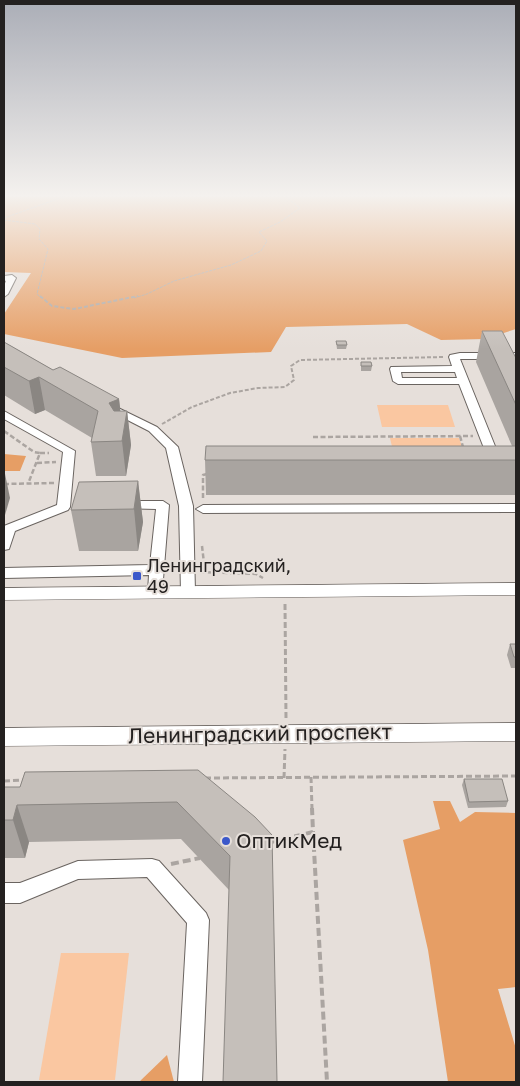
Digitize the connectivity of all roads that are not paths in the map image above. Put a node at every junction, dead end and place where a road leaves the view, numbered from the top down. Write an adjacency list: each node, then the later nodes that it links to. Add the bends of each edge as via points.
1 (4, 278): 2 (street, via 12,278)
2 (4, 294)
3 (516, 356): 4 (street, via 454,357)
4 (459, 369): 5 (street); 5 (street, via 395,369 398,381)
5 (463, 381): 8 (street)
6 (100, 402): 19 (street, via 153,429 172,447 186,506)
7 (4, 414): 11 (street, via 69,451)
8 (498, 470)
9 (81, 506): 11 (street)
10 (108, 506): 15 (street, via 163,505)
11 (63, 507): 14 (street, via 9,529)
12 (516, 508): 13 (street)
13 (204, 509)
14 (4, 546)
15 (157, 570): 16 (street); 18 (street)
16 (4, 573)
17 (516, 589): 19 (main road)
18 (155, 592): 19 (main road); 20 (main road)
19 (188, 592)
20 (4, 594)
21 (516, 732): 22 (main road, Ленинградский проспект)
22 (4, 737)
23 (4, 893): 24 (street, via 20,893 78,870 152,868 198,920)
24 (190, 1082)

